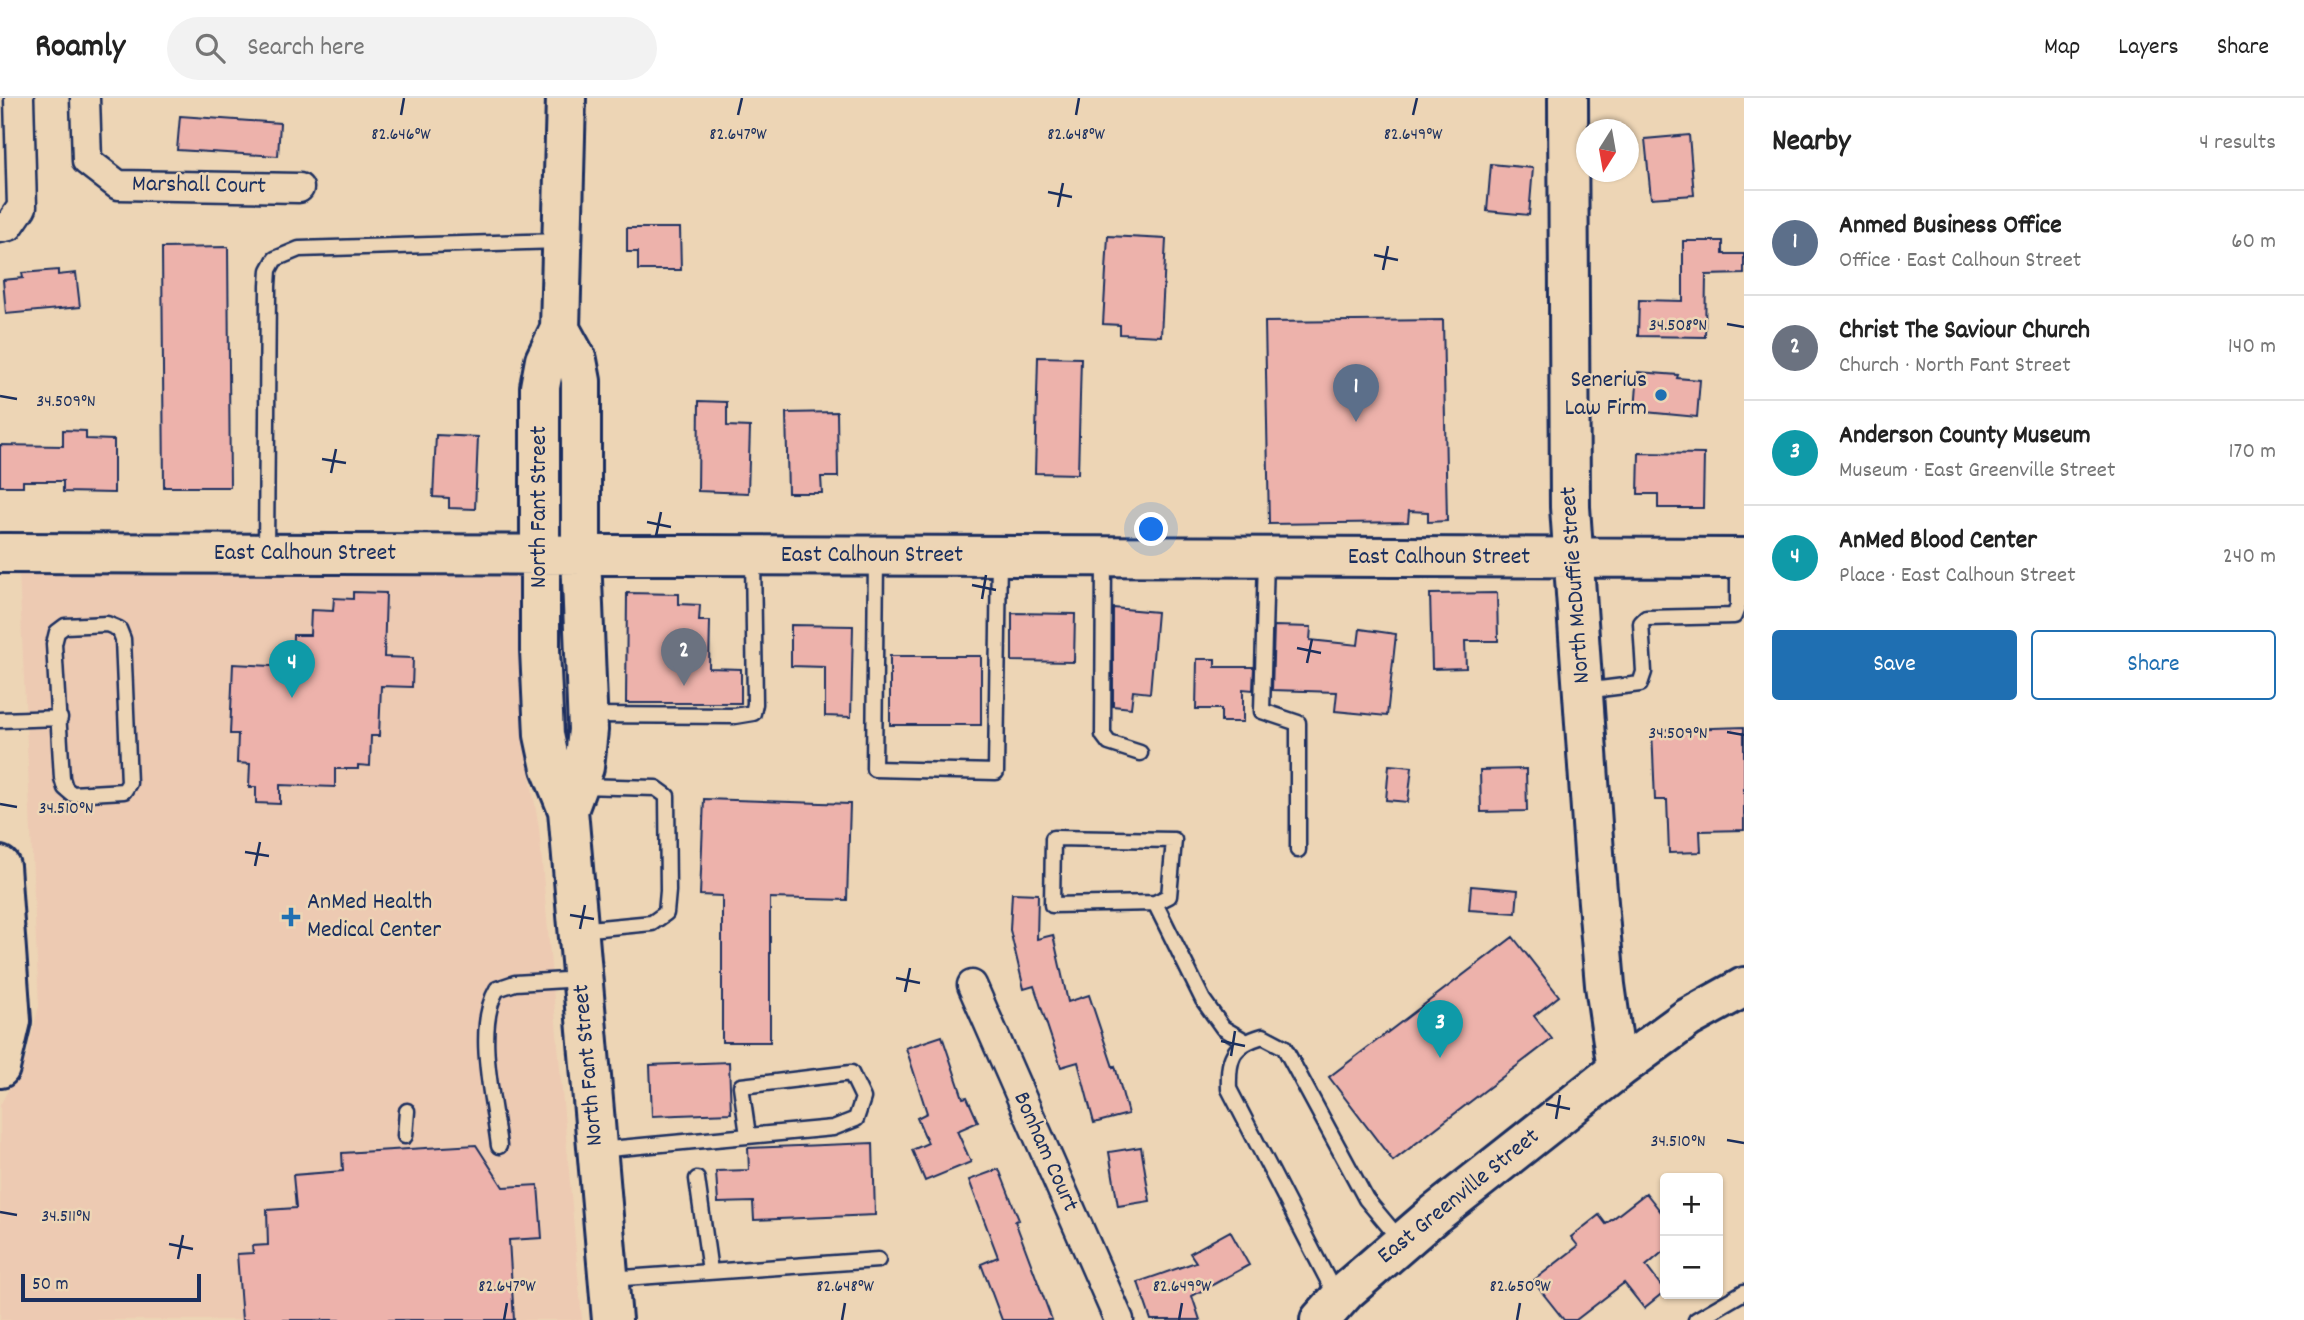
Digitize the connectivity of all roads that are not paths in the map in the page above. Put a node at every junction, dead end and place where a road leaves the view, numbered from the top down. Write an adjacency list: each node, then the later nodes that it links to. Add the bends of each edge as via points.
1 (19, 98): 6 (street, via 22,207 9,226)
2 (85, 98): 5 (street, Marshall Court, via 87,161 118,185)
3 (566, 98): 7 (street, North Fant Street)
4 (1568, 98): 18 (street, North McDuffie Street, via 1568,371)
5 (299, 188)
6 (0, 228)
7 (562, 241): 8 (street, North Fant Street); 10 (lane, via 299,249 275,259 268,286)
8 (560, 329): 11 (street, North Fant Street, via 545,360 540,387); 12 (street, North Fant Street, via 577,360 581,381)
9 (0, 552): 10 (street, East Calhoun Street)
10 (266, 554): 11 (street, East Calhoun Street)
11 (540, 555): 12 (street, East Calhoun Street); 25 (street, North Fant Street, via 544,736 551,768)
12 (581, 555): 13 (street, East Calhoun Street); 21 (street, North Fant Street)
13 (753, 556): 14 (street, East Calhoun Street); 21 (lane, via 753,713)
14 (876, 556): 15 (street, East Calhoun Street); 15 (lane, via 874,769 996,772)
15 (999, 556): 16 (street, East Calhoun Street)
16 (1104, 556): 17 (street, East Calhoun Street); 24 (lane, via 1103,734 1109,743)
17 (1266, 557): 18 (street, East Calhoun Street); 26 (lane, via 1262,712 1298,723)
18 (1574, 558): 19 (street, East Calhoun Street); 20 (street, North McDuffie Street)
19 (1741, 558): 20 (lane, via 1734,616 1646,618 1641,623 1644,672 1640,684)
20 (1583, 691): 36 (street, North McDuffie Street, via 1605,985)
21 (587, 715): 25 (street, North Fant Street, via 584,767)
22 (60, 718): 22 (lane, via 65,788 72,794 124,791 129,771 119,629 107,624 65,626 57,632); 23 (lane)
23 (0, 720)
24 (1140, 753)
25 (573, 798): 29 (street, North Fant Street); 29 (lane, via 656,788 667,796 666,913 652,923)
26 (1298, 850)
27 (0, 866): 31 (street)
28 (1155, 903): 28 (lane, via 1052,905 1053,838 1174,840 1169,896); 34 (lane, via 1203,1000 1223,1028)
29 (578, 930): 30 (street, North Fant Street)
30 (582, 979): 40 (lane, via 515,984 497,989 490,1001 487,1052); 41 (street, North Fant Street)
31 (4, 984): 35 (street, via 11,1021)
32 (972, 985): 50 (street, Bonham Court)
33 (1744, 987): 36 (street, East Greenville Street, via 1688,1018)
34 (1245, 1041): 43 (lane, via 1263,1036 1284,1046 1366,1199); 48 (lane, via 1228,1063 1229,1089)
35 (0, 1068)
36 (1618, 1070): 43 (street, East Greenville Street)
37 (407, 1111): 39 (lane)
38 (748, 1135): 38 (lane, via 833,1128 856,1119 863,1098 851,1073 741,1086); 41 (lane)
39 (405, 1136)
40 (499, 1146)
41 (596, 1151): 46 (street, North Fant Street)
42 (697, 1179): 45 (lane)
43 (1402, 1242): 48 (street, East Greenville Street)
44 (877, 1260): 45 (lane)
45 (710, 1271): 46 (lane)
46 (608, 1279): 49 (street, North Fant Street)
47 (1744, 1292): 51 (lane)
48 (1329, 1310)
49 (612, 1320)
50 (1119, 1320)
51 (1696, 1320)

